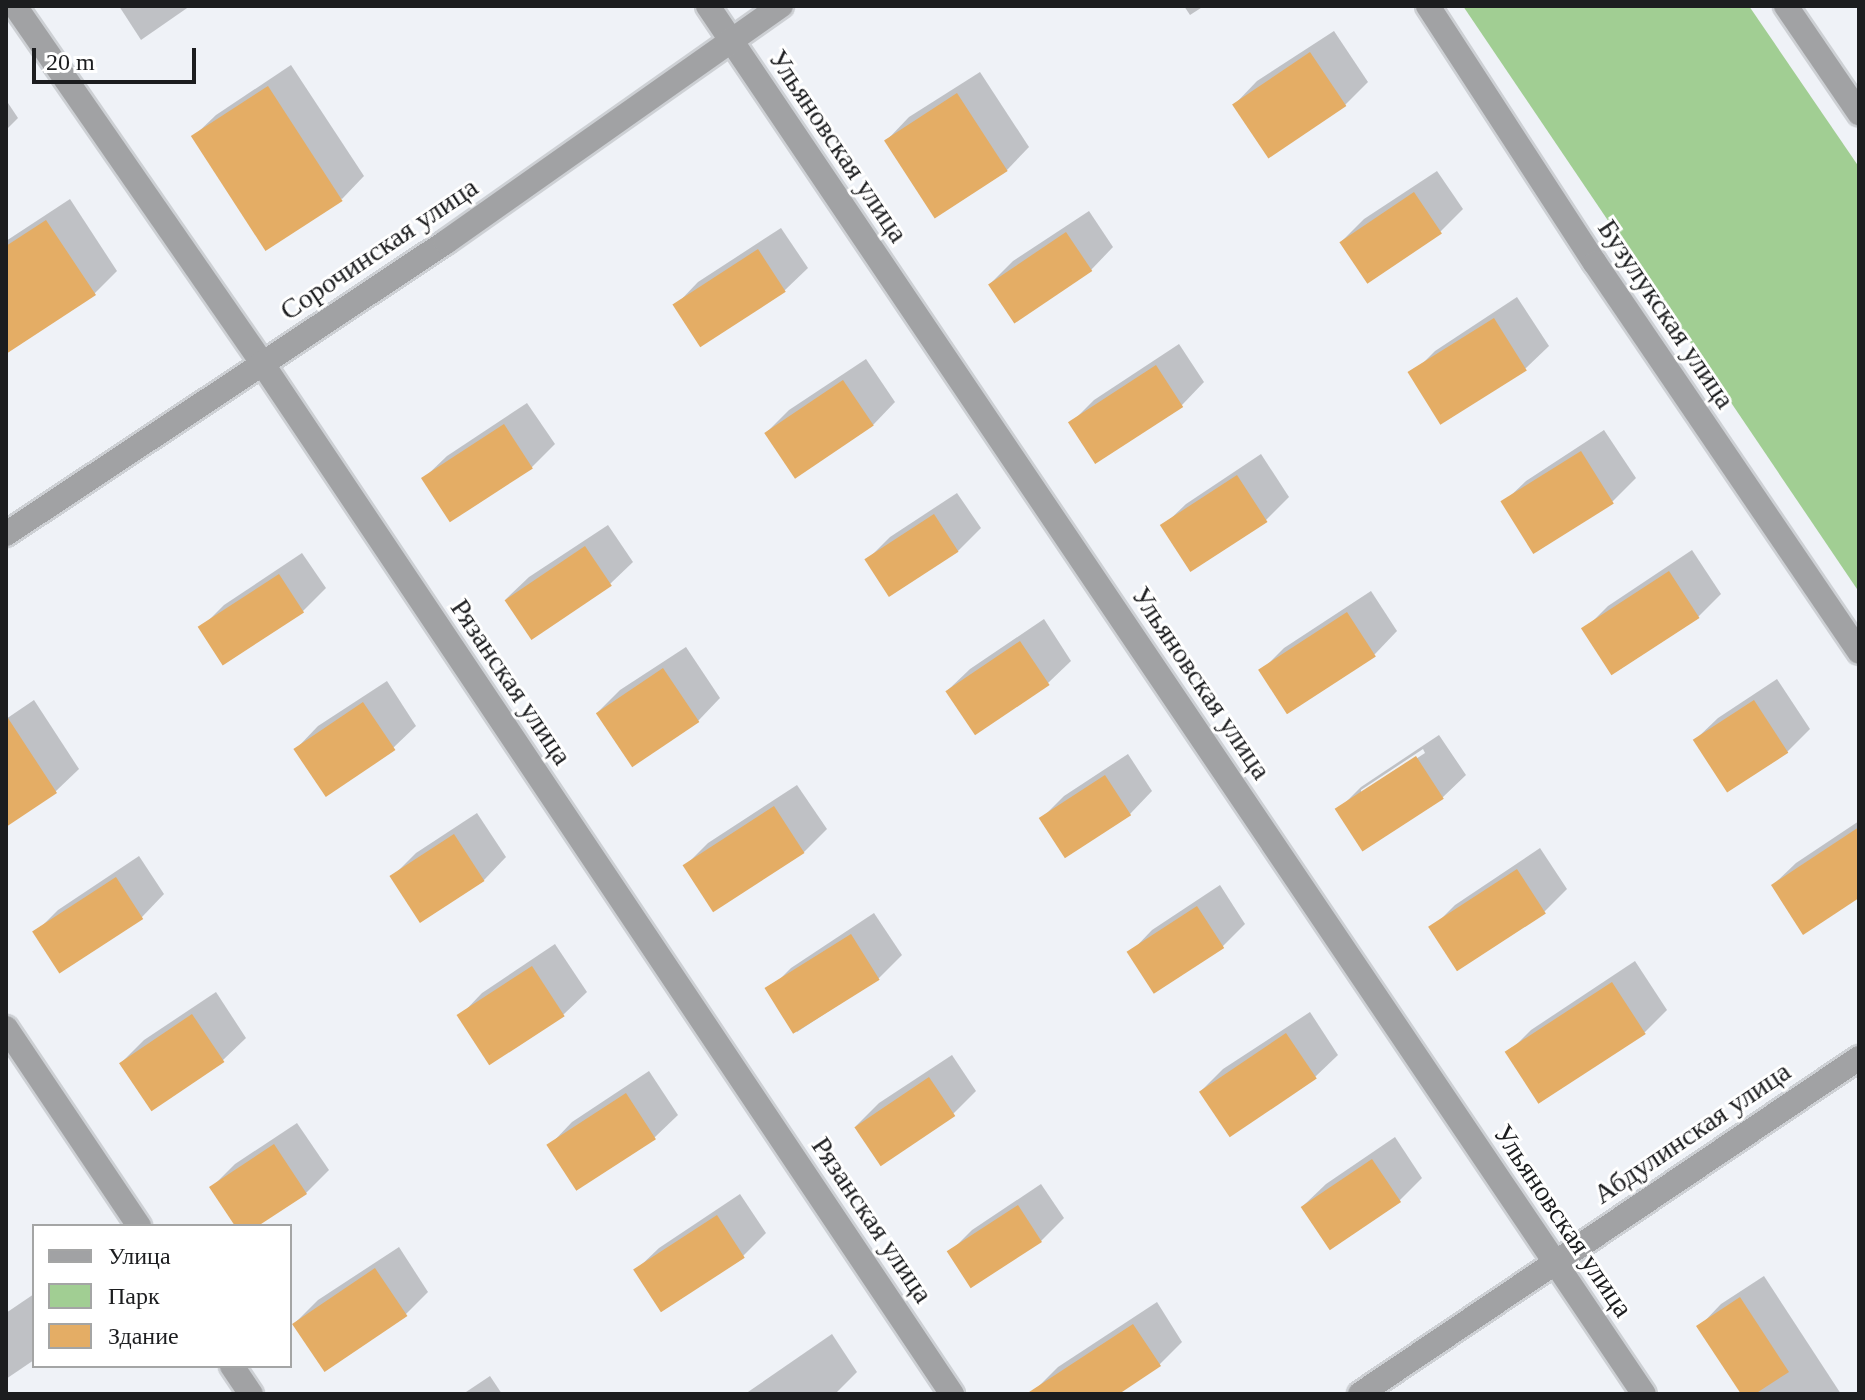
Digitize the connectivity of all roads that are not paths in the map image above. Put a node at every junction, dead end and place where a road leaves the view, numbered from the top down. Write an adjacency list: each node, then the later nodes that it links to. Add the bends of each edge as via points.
1 (15, 6): 8 (street, Рязанская улица)
2 (708, 6): 6 (street, Ульяновская улица)
3 (781, 6): 6 (street, Сорочинская улица)
4 (1428, 6): 10 (street, Бузулукская улица)
5 (1786, 6): 7 (street)
6 (731, 41): 8 (street, Сорочинская улица, via 446,242); 14 (street, Ульяновская улица)
7 (1859, 113)
8 (262, 363): 9 (street, Сорочинская улица); 17 (street, Рязанская улица)
9 (6, 534)
10 (1859, 652)
11 (6, 1028): 13 (street)
12 (1859, 1058): 14 (street, Абдулинская улица)
13 (138, 1224)
14 (1554, 1261): 18 (street, Абдулинская улица); 19 (street, Ульяновская улица)
15 (233, 1368): 16 (street)
16 (251, 1394)
17 (952, 1394)
18 (1360, 1394)
19 (1644, 1394)

